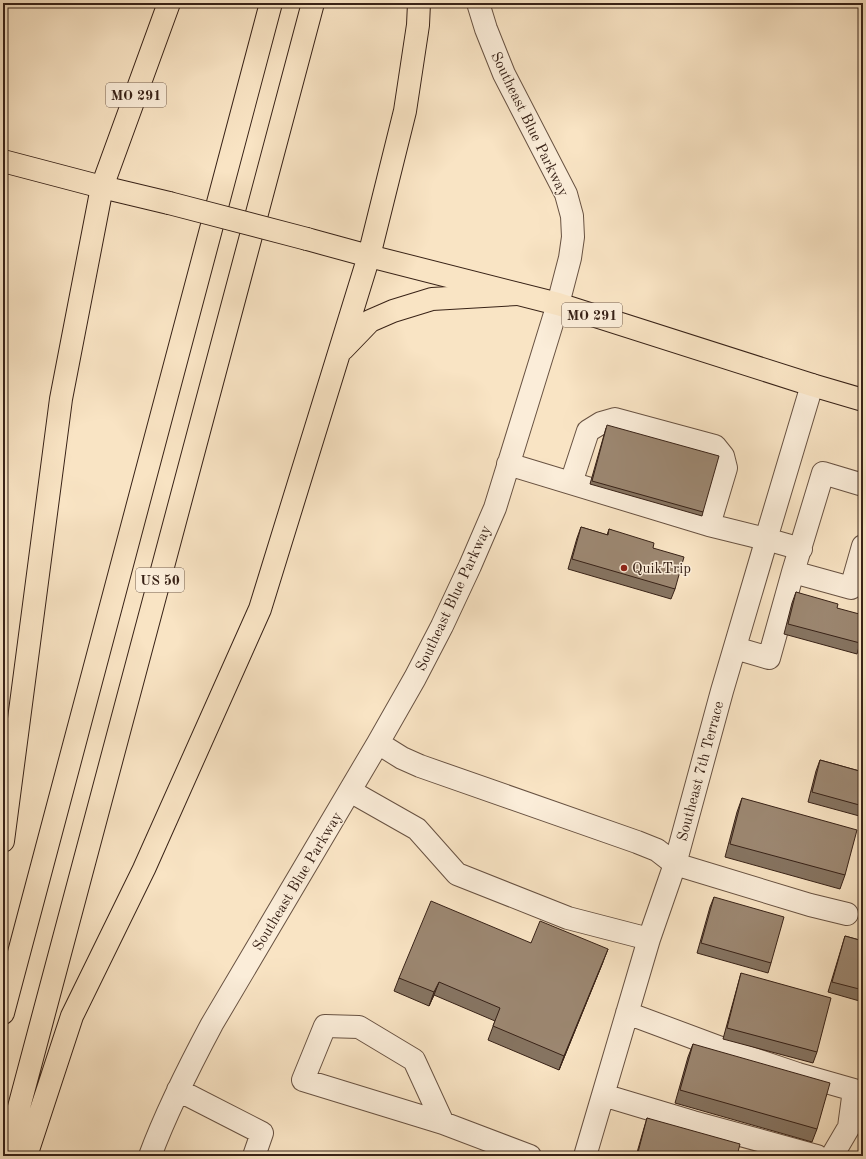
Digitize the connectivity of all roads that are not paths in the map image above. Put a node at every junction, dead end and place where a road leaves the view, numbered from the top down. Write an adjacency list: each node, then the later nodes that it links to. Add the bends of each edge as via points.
1 (169, 3): 7 (main road, MO 291)
2 (271, 3): 29 (main road, US 50)
3 (313, 3): 35 (main road, US 50)
4 (419, 3): 8 (main road, via 405,111)
5 (478, 3): 10 (street, Southeast Blue Parkway, via 504,74 566,194 572,216 570,258)
6 (3, 161): 7 (main road)
7 (102, 187): 8 (main road, bridge); 25 (main road, via 60,400)
8 (369, 256): 9 (main road, MO 291); 11 (main road)
9 (517, 294): 10 (main road, MO 291); 11 (main road, via 432,298 370,321)
10 (558, 304): 12 (main road, MO 291); 14 (street, Southeast Blue Parkway)
11 (339, 353): 36 (main road, via 260,609 144,869 72,1016)
12 (812, 385): 13 (main road, MO 291); 18 (street, Southeast 7th Terrace)
13 (863, 400)
14 (508, 464): 15 (street); 23 (street, Southeast Blue Parkway, via 495,508 442,626)
15 (571, 483): 17 (street); 17 (street, via 588,431 601,423 615,419 715,446 723,456 726,468)
16 (863, 485): 20 (street, via 823,473)
17 (709, 525): 18 (street)
18 (766, 539): 20 (street); 22 (street, Southeast 7th Terrace)
19 (863, 546): 21 (street, via 851,588)
20 (801, 549): 21 (street)
21 (793, 572): 22 (street, via 769,658)
22 (735, 648): 26 (street, Southeast 7th Terrace)
23 (378, 743): 24 (street, Southeast Blue Parkway); 26 (street, via 420,766 657,850)
24 (350, 791): 28 (street, via 417,829 457,874 568,918); 31 (street, Southeast Blue Parkway, via 212,1024)
25 (3, 841)
26 (675, 864): 27 (street); 28 (street, Southeast 7th Terrace)
27 (847, 914)
28 (649, 939): 30 (street, Southeast 7th Terrace)
29 (3, 1013)
30 (627, 1013): 32 (street, Southeast 7th Terrace); 41 (street, via 721,1048 854,1090 849,1127)
31 (178, 1090): 37 (street, Southeast Blue Parkway); 38 (street, via 262,1133)
32 (603, 1095): 34 (street, Southeast 7th Terrace); 40 (street)
33 (443, 1123): 33 (street, via 303,1080 325,1026 359,1028 414,1060); 39 (street)
34 (588, 1155)
35 (6, 1156)
36 (26, 1156)
37 (150, 1156)
38 (254, 1156)
39 (530, 1156)
40 (817, 1156)
41 (832, 1156)

